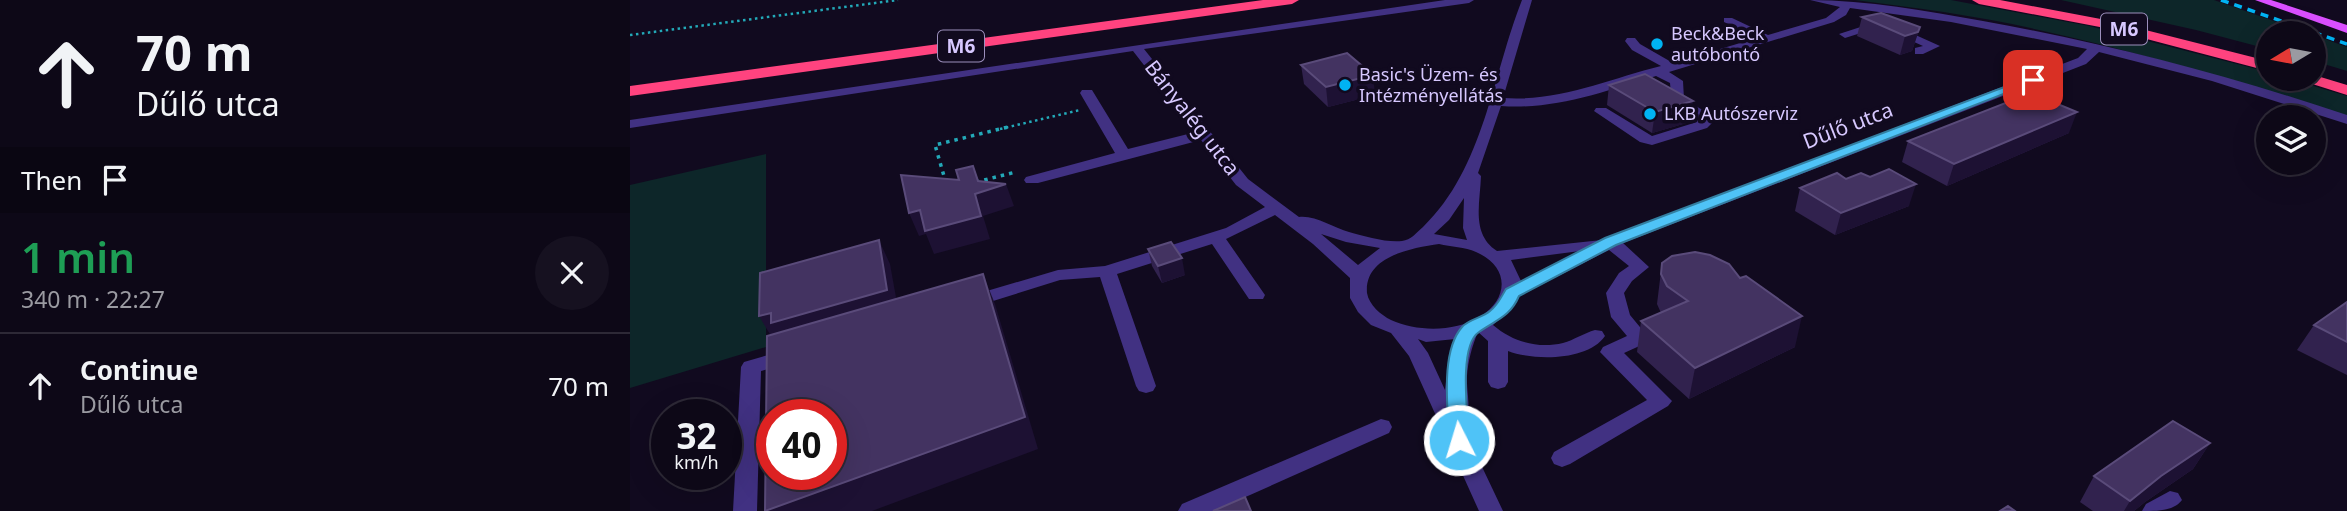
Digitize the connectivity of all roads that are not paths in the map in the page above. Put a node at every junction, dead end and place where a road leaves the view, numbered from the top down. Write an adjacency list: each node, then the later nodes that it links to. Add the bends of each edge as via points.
1 (1228, 0): 25 (highway, M6)
2 (1292, 0): 28 (highway, M6)
3 (1469, 0): 16 (street)
4 (1815, 0): 9 (street)
5 (1979, 0): 20 (highway, M6, via 2118,27)
6 (2030, 0): 19 (highway, M6)
7 (2260, 0): 12 (main road)
8 (1525, 5): 30 (street)
9 (1845, 7): 11 (street); 14 (street, via 1830,20); 17 (street, via 1926,14)
10 (1728, 20): 14 (street)
11 (1879, 24): 13 (street); 18 (street, via 1934,46)
12 (2347, 29)
13 (1845, 34)
14 (1768, 39): 21 (street)
15 (1631, 41): 21 (street)
16 (1136, 47): 33 (street); 34 (street, Bányalég utca)
17 (2098, 47): 32 (street); 41 (street, Dűlő utca, via 2082,61)
18 (1919, 51)
19 (2256, 52)
20 (2256, 63)
21 (1672, 66): 22 (street)
22 (1657, 71): 30 (street, via 1552,102); 31 (street, via 1676,81 1676,101 1702,115 1705,123 1652,141)
23 (2326, 72): 24 (highway)
24 (2347, 78)
25 (630, 81)
26 (2326, 83): 27 (highway)
27 (2347, 90)
28 (630, 91)
29 (1087, 93): 35 (street)
30 (1497, 102): 36 (street)
31 (1601, 111)
32 (2347, 120)
33 (630, 124)
34 (1203, 135): 35 (street); 38 (street, Bányalég utca, via 1242,182)
35 (1124, 155): 37 (street)
36 (1473, 173): 40 (street, via 1436,227); 43 (street, via 1471,228)
37 (1032, 180)
38 (1280, 211): 39 (street); 42 (street, Bányalég utca, via 1346,237); 46 (street, Bányalég utca)
39 (1216, 237): 45 (street); 48 (street)
40 (1418, 241): 42 (street, Bányalég utca); 43 (street, Bányalég utca, via 1449,240)
41 (1611, 242): 44 (street, Dűlő utca); 47 (street, Dűlő utca); 59 (street, via 1640,267 1625,277 1615,293 1621,317 1639,338 1610,352 1661,401)
42 (1400, 246): 46 (street, Bányalég utca, via 1382,254)
43 (1478, 246): 44 (street, Bányalég utca)
44 (1497, 256): 47 (street, via 1508,267)
45 (1107, 271): 49 (street, via 1059,275); 56 (street)
46 (1360, 277): 51 (street, via 1358,290 1369,314)
47 (1512, 293): 50 (street, via 1507,305)
48 (1256, 295)
49 (952, 307)
50 (1475, 327): 51 (street, via 1422,335); 53 (street); 58 (street, via 1461,345 1456,375)
51 (1399, 330): 58 (street, via 1418,353)
52 (1595, 336): 53 (street, via 1546,353)
53 (1498, 341): 55 (street)
54 (805, 351): 60 (street, via 751,367)
55 (1498, 382)
56 (1146, 386)
57 (1381, 427): 61 (street)
58 (1459, 440): 62 (street)
59 (1562, 458)
60 (745, 511)
61 (1190, 511)
62 (1491, 511)

